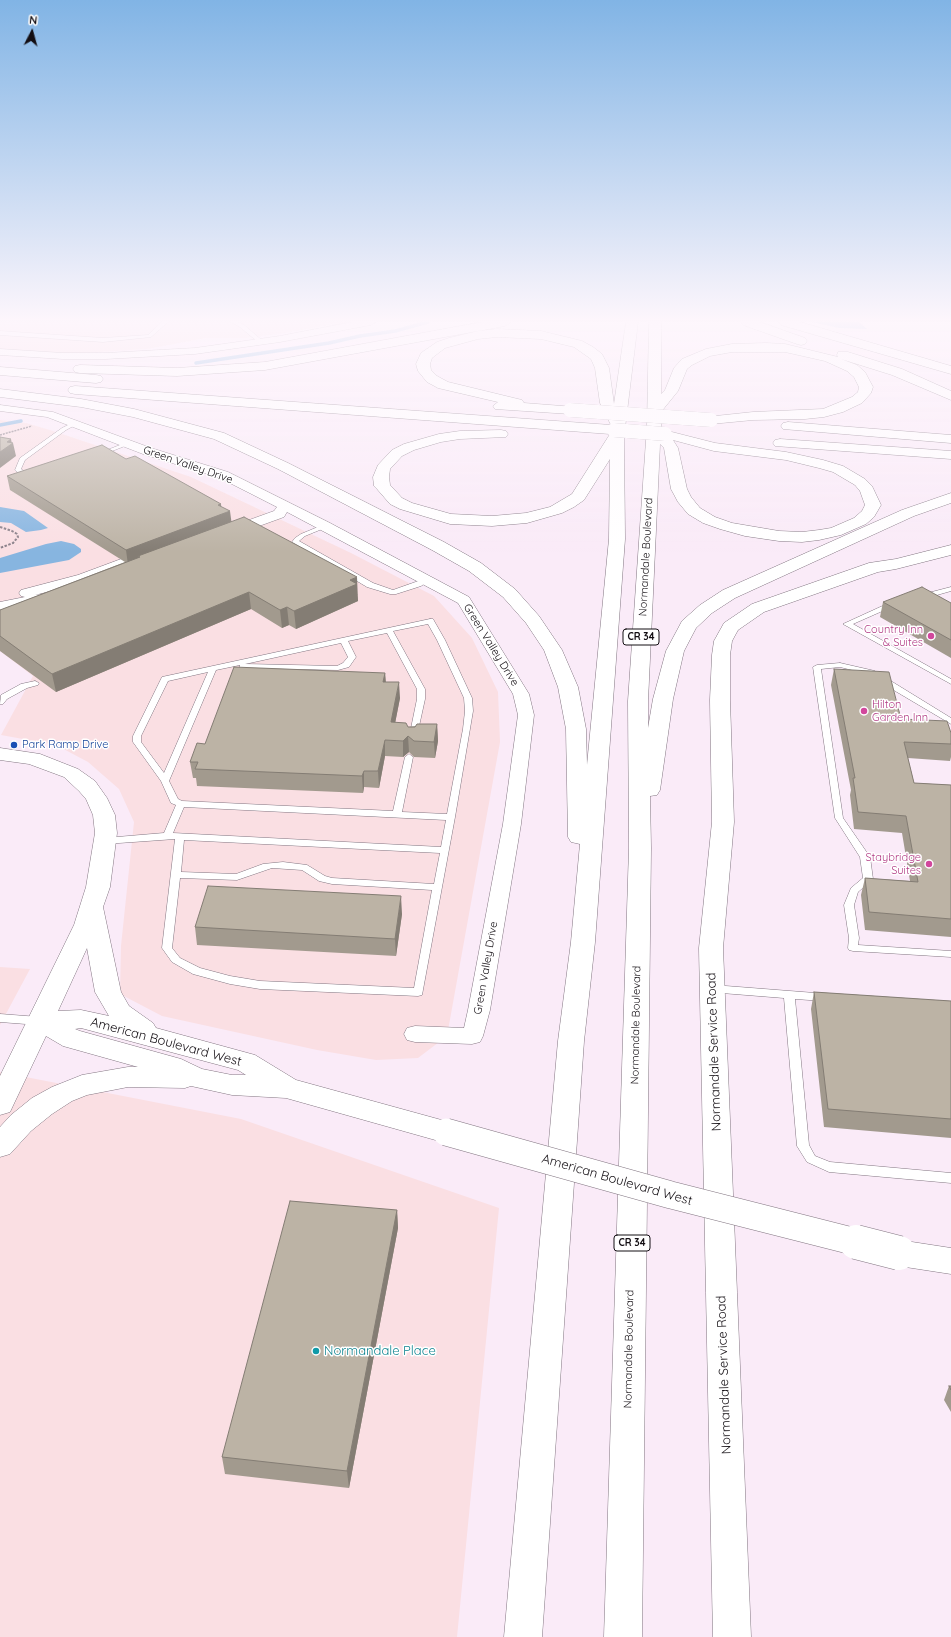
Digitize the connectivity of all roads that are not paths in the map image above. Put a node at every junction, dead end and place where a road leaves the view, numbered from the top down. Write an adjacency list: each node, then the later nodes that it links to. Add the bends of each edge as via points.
1 (39, 398): 59 (main road, via 134,413 219,436 438,546 475,567 509,593 533,620 553,650 568,687 576,729)
2 (173, 398): 15 (main road)
3 (498, 398): 11 (main road)
4 (606, 398): 16 (main road)
5 (621, 398): 16 (main road)
6 (657, 398): 14 (main road, Normandale Boulevard)
7 (668, 398): 14 (main road)
8 (859, 398): 12 (main road, via 848,406 805,415)
9 (464, 403): 11 (main road)
10 (0, 408): 13 (street, Green Valley Drive, via 49,414)
11 (537, 408): 12 (main road, bridge)
12 (711, 420): 17 (main road)
13 (76, 423): 19 (street, Green Valley Drive); 22 (lane, via 22,459 18,470 27,476)
14 (658, 425): 16 (main road, bridge); 18 (main road); 18 (main road, via 672,448 679,489 684,499 694,511 709,520 745,532 802,537 835,532 860,521 873,505 871,497 860,482 838,469 805,459); 54 (main road, Normandale Boulevard / CR 34, via 638,701)
15 (566, 431): 16 (main road); 16 (main road, via 460,435 422,442 403,450 389,460 383,468 382,486 396,501 406,506 450,519 492,521 527,518 556,510 578,497)
16 (617, 431): 59 (main road, CR 34, via 617,539)
17 (951, 440)
18 (715, 443): 20 (main road)
19 (126, 444): 21 (lane); 24 (street, Green Valley Drive, via 224,475)
20 (951, 455)
21 (92, 457)
22 (35, 475)
23 (951, 498): 54 (main road, via 908,513 736,591 706,608 688,625 675,651 663,699)
24 (284, 506): 25 (street, Green Valley Drive); 26 (street, via 279,514)
25 (325, 526): 30 (street, Green Valley Drive); 30 (lane, via 303,534 295,542 370,585 393,592)
26 (218, 532)
27 (951, 541): 29 (main road, Normandale Service Road, via 925,545 878,559)
28 (951, 550): 29 (main road, Normandale Service Road)
29 (875, 567): 61 (main road, Normandale Service Road, via 758,608 730,627 723,641 720,700 723,822 711,948)
30 (426, 580): 66 (street, Green Valley Drive, via 464,600 521,694 526,715 512,824 480,1010 472,1036)
31 (951, 589): 33 (lane)
32 (0, 598): 35 (street, via 84,578 159,554 92,584 61,594)
33 (915, 599)
34 (901, 602): 40 (lane, via 847,624)
35 (0, 606)
36 (389, 630): 37 (lane); 44 (lane, via 420,689 421,699); 50 (lane, via 430,621 468,698 467,729)
37 (344, 640): 38 (lane); 38 (lane, via 352,657 346,665 338,668)
38 (230, 665): 39 (lane)
39 (213, 669): 47 (lane); 47 (lane, via 165,679 137,736 137,742)
40 (951, 682)
41 (35, 683): 42 (lane, via 24,686)
42 (0, 702)
43 (951, 722): 60 (lane, via 872,673 840,665 817,667 838,818 864,857 868,879 854,890 849,905 853,948)
44 (412, 740)
45 (1, 754): 53 (main road, via 33,758 52,765 71,773 87,786 104,815)
46 (409, 757): 49 (lane)
47 (165, 781): 48 (lane, via 174,801)
48 (181, 804): 49 (lane); 51 (lane)
49 (397, 814): 50 (lane)
50 (451, 817): 55 (lane)
51 (167, 836): 52 (lane); 53 (lane)
52 (180, 837): 55 (lane); 56 (lane)
53 (105, 841): 58 (main road)
54 (640, 848): 75 (main road, Normandale Boulevard / CR 34)
55 (444, 850): 57 (lane)
56 (176, 875): 57 (lane, via 237,878 263,867 283,865 304,867 322,879 332,881); 57 (lane, via 167,948 176,960 197,971 260,985 418,992)
57 (438, 887)
58 (92, 907): 65 (main road, via 86,925); 67 (main road, via 108,992 120,1013)
59 (583, 942): 74 (main road, CR 34, via 571,1041)
60 (951, 954)
61 (712, 989): 62 (lane); 76 (main road, Normandale Service Road)
62 (789, 994): 63 (lane); 72 (lane, via 802,1139 811,1159 829,1167)
63 (837, 998)
64 (0, 1018): 65 (lane)
65 (40, 1021): 67 (main road, American Boulevard West, via 81,1019); 68 (main road, American Boulevard West, via 72,1039 171,1066); 70 (main road)
66 (416, 1034)
67 (153, 1037): 69 (main road, American Boulevard West, via 246,1062)
68 (197, 1078): 69 (main road, American Boulevard West, via 232,1085); 71 (main road, via 128,1077 82,1085 42,1106 21,1123)
69 (286, 1088): 73 (main road, American Boulevard West, bridge, via 671,1195 899,1253)
70 (0, 1104)
71 (0, 1146)
72 (951, 1178)
73 (951, 1261)
74 (523, 1637)
75 (623, 1637)
76 (732, 1637)

